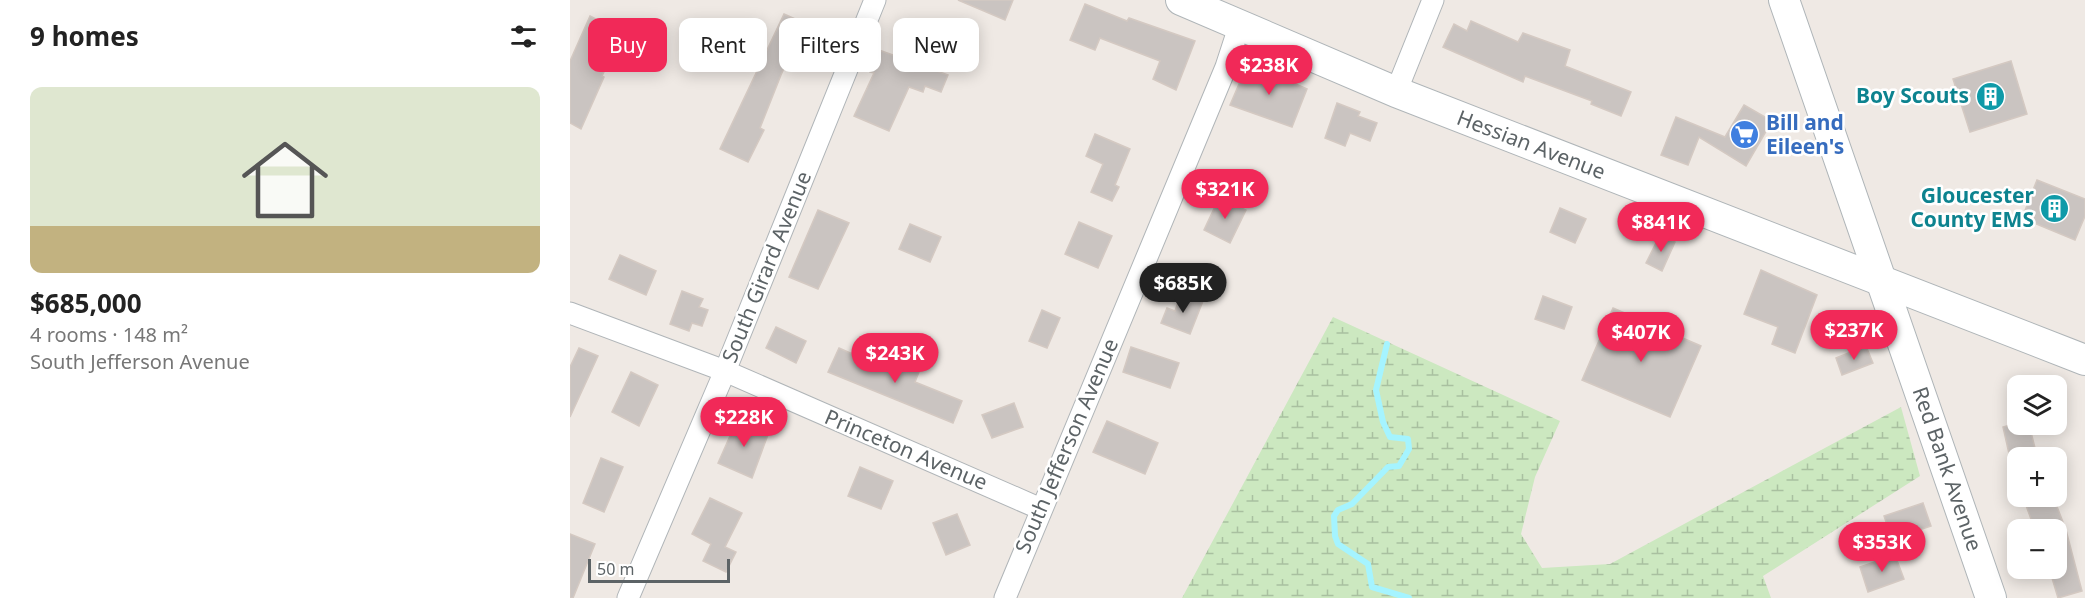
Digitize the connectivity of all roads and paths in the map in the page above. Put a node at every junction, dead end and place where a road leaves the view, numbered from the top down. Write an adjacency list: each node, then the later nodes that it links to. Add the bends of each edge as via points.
1 (875, 0): 10 (street, South Girard Avenue)
2 (1181, 0): 5 (main road, Hessian Avenue)
3 (1433, 0): 6 (street)
4 (1784, 0): 7 (main road, Red Bank Avenue)
5 (1239, 27): 6 (main road, Hessian Avenue); 11 (street, South Jefferson Avenue, via 1222,78)
6 (1396, 92): 7 (main road, Hessian Avenue)
7 (1884, 282): 9 (main road, Hessian Avenue); 14 (main road, Red Bank Avenue)
8 (570, 313): 10 (street, Princeton Avenue)
9 (2085, 360)
10 (725, 371): 11 (street, Princeton Avenue); 12 (street, South Girard Avenue)
11 (1041, 508): 13 (street, South Jefferson Avenue)
12 (628, 598)
13 (1005, 598)
14 (1991, 598)

